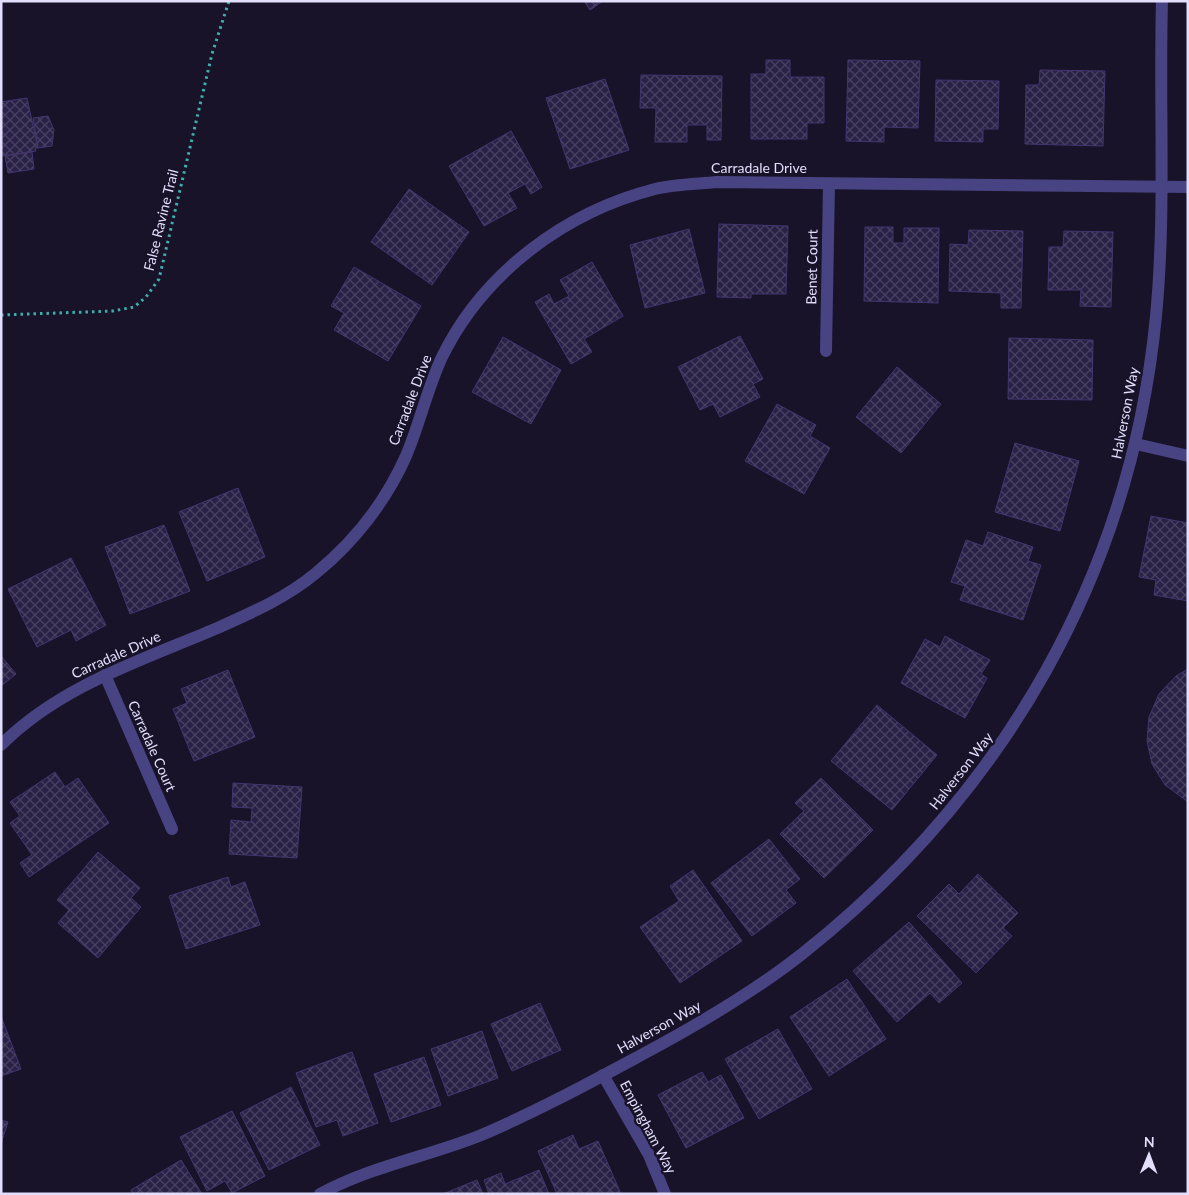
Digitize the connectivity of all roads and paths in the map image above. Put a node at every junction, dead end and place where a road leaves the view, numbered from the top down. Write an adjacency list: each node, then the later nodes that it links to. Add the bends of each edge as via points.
1 (229, 1): 6 (path, False Ravine Trail, via 212,54 159,279 134,307 113,311)
2 (1162, 1): 4 (street, Halverson Way)
3 (829, 184): 4 (street, Carradale Drive); 7 (street, Benet Court); 10 (street, Carradale Drive, via 717,182 657,189 608,204 541,242 498,279 459,328 434,376 395,477 367,521 334,556 309,578 273,602)
4 (1160, 187): 5 (street, Carradale Drive); 8 (street, Halverson Way, via 1156,315)
5 (1188, 187)
6 (1, 315)
7 (826, 351)
8 (1136, 444): 9 (street); 13 (street, Halverson Way, via 1106,539 1065,635 1009,733 934,830 892,874 800,955 718,1010)
9 (1188, 456)
10 (105, 676): 11 (street, Carradale Drive, via 46,707); 12 (street, Carradale Court)
11 (1, 745)
12 (172, 829)
13 (604, 1074): 14 (street, Halverson Way, via 476,1137 367,1172); 15 (street, Empingham Way, via 649,1155)
14 (320, 1194)
15 (665, 1194)

